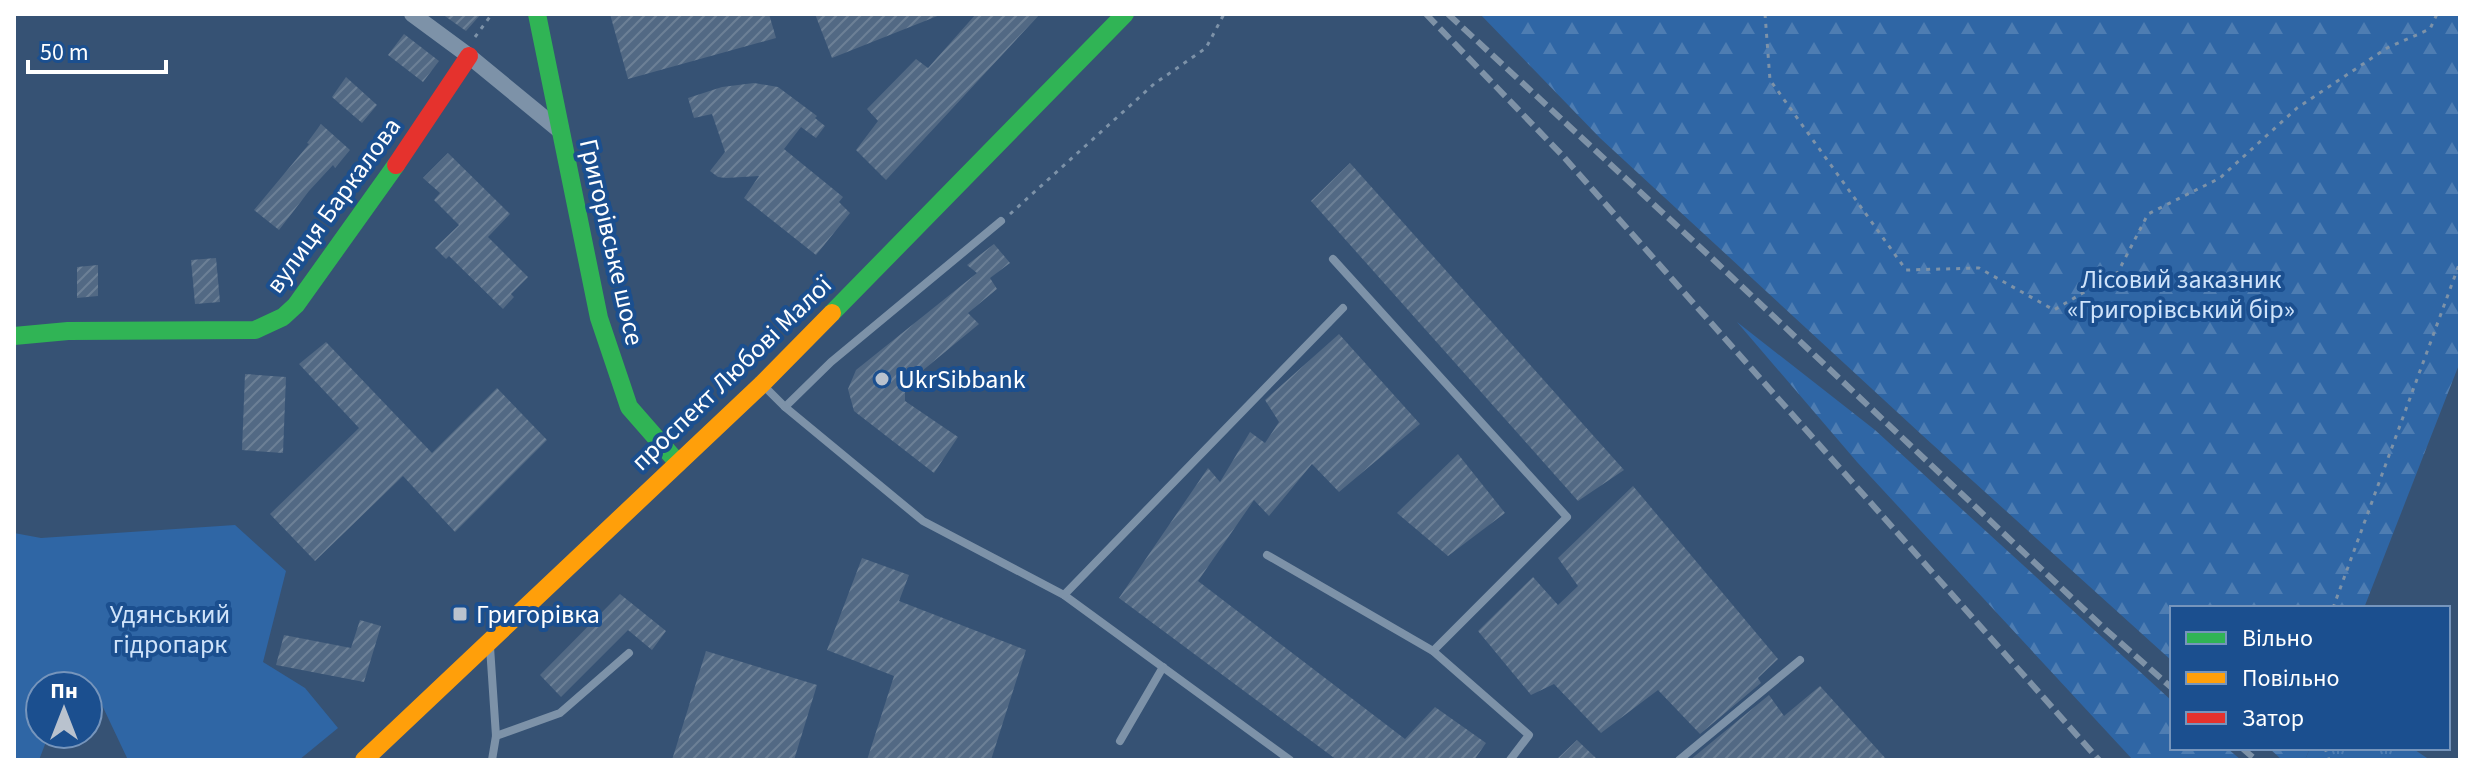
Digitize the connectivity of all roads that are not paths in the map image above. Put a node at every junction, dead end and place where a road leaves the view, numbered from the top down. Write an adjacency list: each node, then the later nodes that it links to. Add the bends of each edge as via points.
1 (412, 14): 4 (street)
2 (537, 14): 5 (street, Григорівське шосе)
3 (1125, 14): 10 (street, проспект Любові Малої)
4 (469, 56): 5 (street); 9 (street, вулиця Баркалова, via 378,193 283,317 255,330)
5 (559, 130): 12 (street, Григорівське шосе, via 599,318 629,407)
6 (1001, 221): 11 (lane, via 831,362)
7 (1333, 259): 16 (lane, via 1567,517)
8 (1343, 308): 14 (lane)
9 (14, 336)
10 (762, 384): 11 (lane); 12 (street, проспект Любові Малої)
11 (785, 407): 14 (lane, via 923,521)
12 (678, 463): 15 (street, проспект Любові Малої)
13 (1267, 555): 16 (lane)
14 (1064, 595): 19 (lane)
15 (490, 639): 20 (lane); 22 (street, проспект Любові Малої)
16 (1433, 651): 25 (lane, via 1529,735)
17 (629, 653): 20 (lane, via 560,713)
18 (1800, 660): 26 (lane)
19 (1163, 667): 21 (lane); 24 (lane)
20 (496, 736): 23 (lane)
21 (1120, 741)
22 (364, 760)
23 (492, 760)
24 (1290, 760)
25 (1510, 760)
26 (1679, 760)

